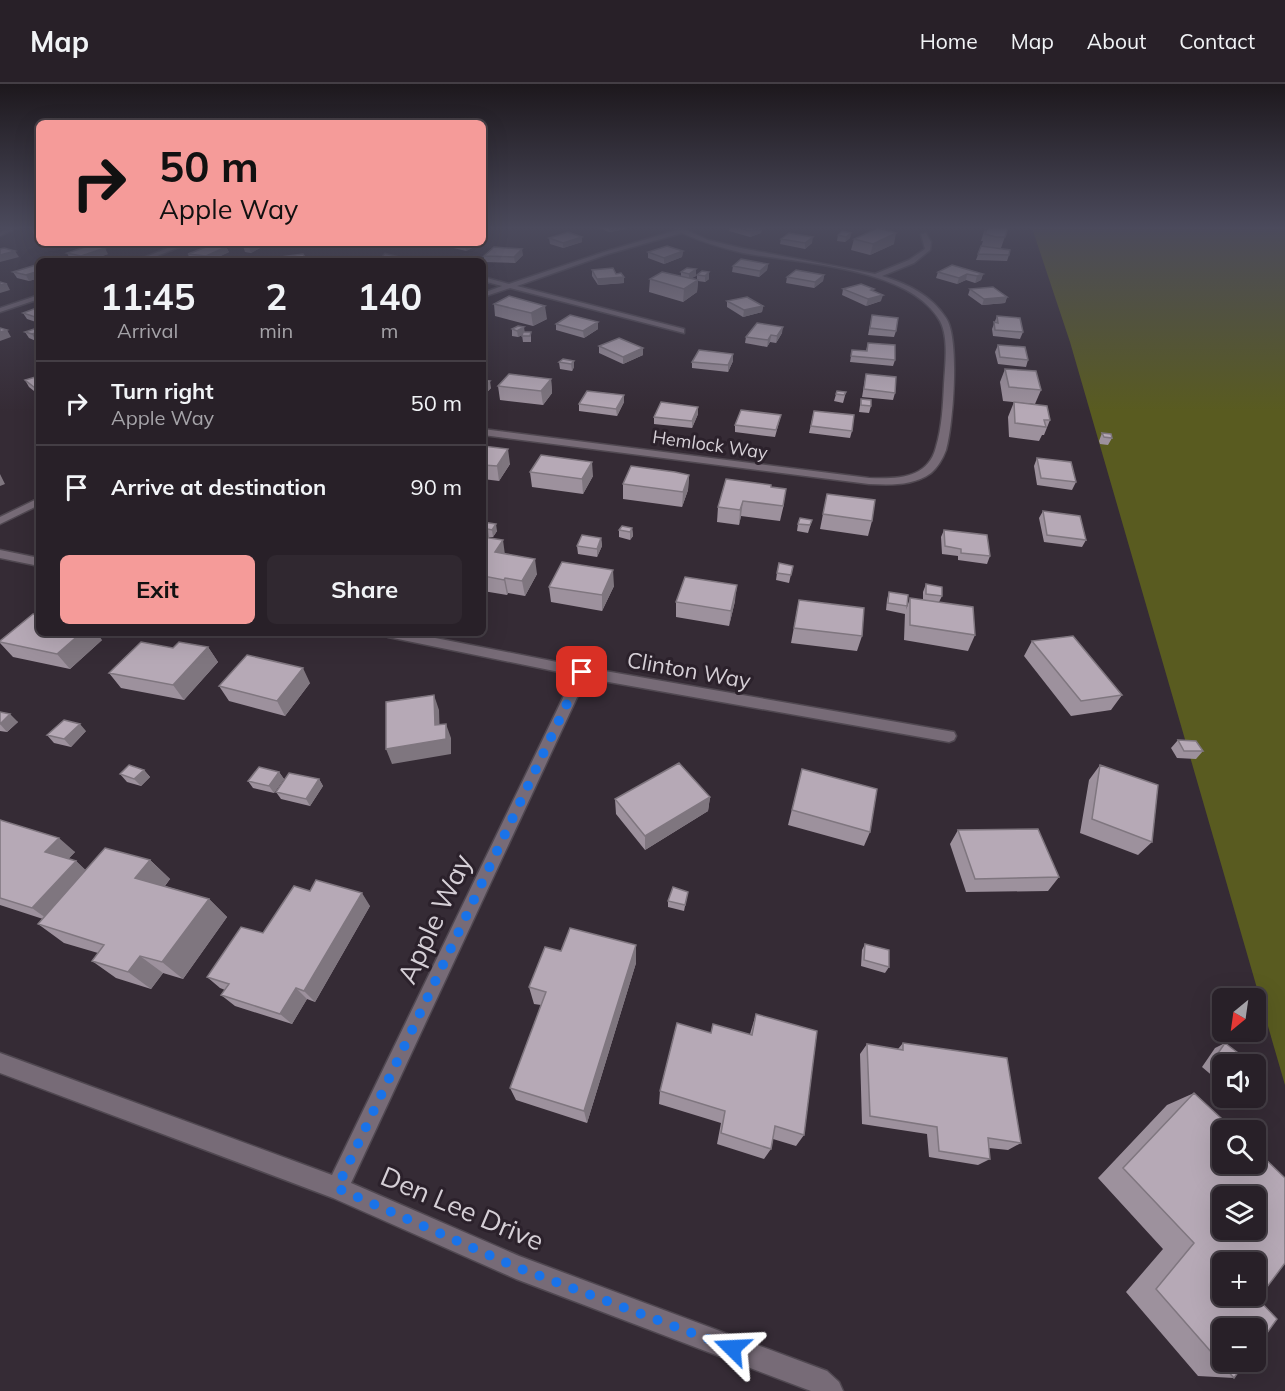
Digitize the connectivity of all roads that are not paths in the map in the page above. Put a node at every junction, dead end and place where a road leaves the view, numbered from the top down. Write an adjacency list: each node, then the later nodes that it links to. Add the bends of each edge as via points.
1 (524, 289): 5 (street)
2 (907, 289): 6 (street, Hemlock Way, via 928,299 943,320 948,334 949,383 946,430 939,455 919,476 905,482 869,481)
3 (36, 298): 4 (street)
4 (0, 310)
5 (681, 331)
6 (486, 432)
7 (36, 502): 8 (street)
8 (0, 520)
9 (0, 554): 10 (street)
10 (36, 561)
11 (403, 636): 12 (street, Clinton Way)
12 (582, 672): 13 (street, Clinton Way); 15 (street, Apple Way)
13 (949, 736)
14 (0, 1063): 15 (street, Den Lee Drive)
15 (337, 1188): 16 (street, Den Lee Drive, via 516,1267 818,1380)
16 (830, 1391)

